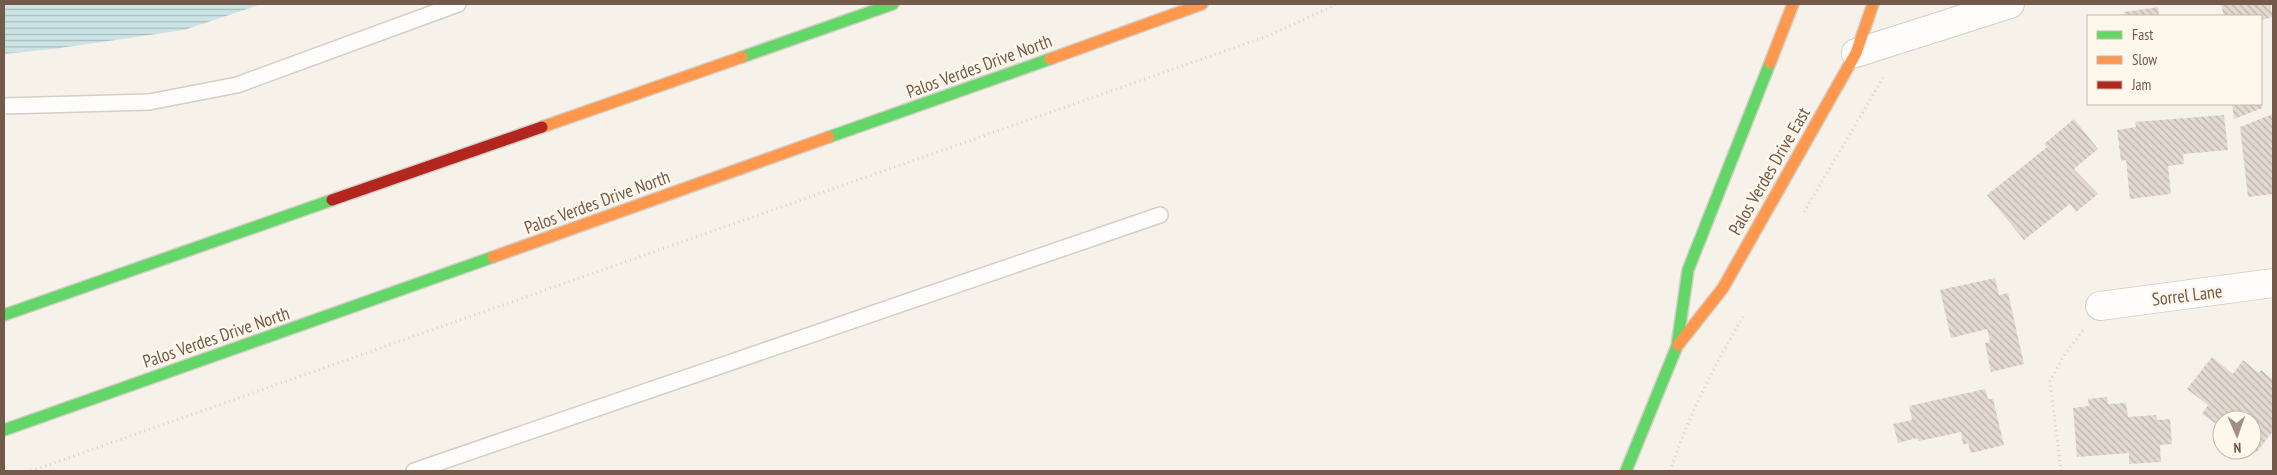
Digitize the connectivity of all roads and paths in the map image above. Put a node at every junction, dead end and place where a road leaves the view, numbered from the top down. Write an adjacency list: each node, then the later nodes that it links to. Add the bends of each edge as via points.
1 (458, 4): 10 (lane, via 237,85 149,102)
2 (893, 4): 16 (main road)
3 (1202, 4): 18 (main road, Palos Verdes Drive North)
4 (1337, 4): 19 (path, via 1270,35)
5 (1793, 4): 17 (main road, Palos Verdes Drive East, via 1688,270)
6 (1873, 4): 9 (main road, Palos Verdes Drive East)
7 (2010, 4): 8 (street)
8 (1907, 37): 9 (street); 12 (path)
9 (1856, 53): 17 (main road, Palos Verdes Drive East, via 1722,288)
10 (4, 106)
11 (1160, 215): 20 (lane)
12 (1803, 215)
13 (2273, 283): 14 (street, Sorrel Lane)
14 (2100, 306): 23 (path, via 2050,381)
15 (1748, 308): 22 (path, via 1728,342)
16 (4, 315)
17 (1677, 346): 21 (main road, Palos Verdes Drive East)
18 (4, 430)
19 (31, 471)
20 (414, 471)
21 (1626, 471)
22 (1670, 471)
23 (2061, 471)

